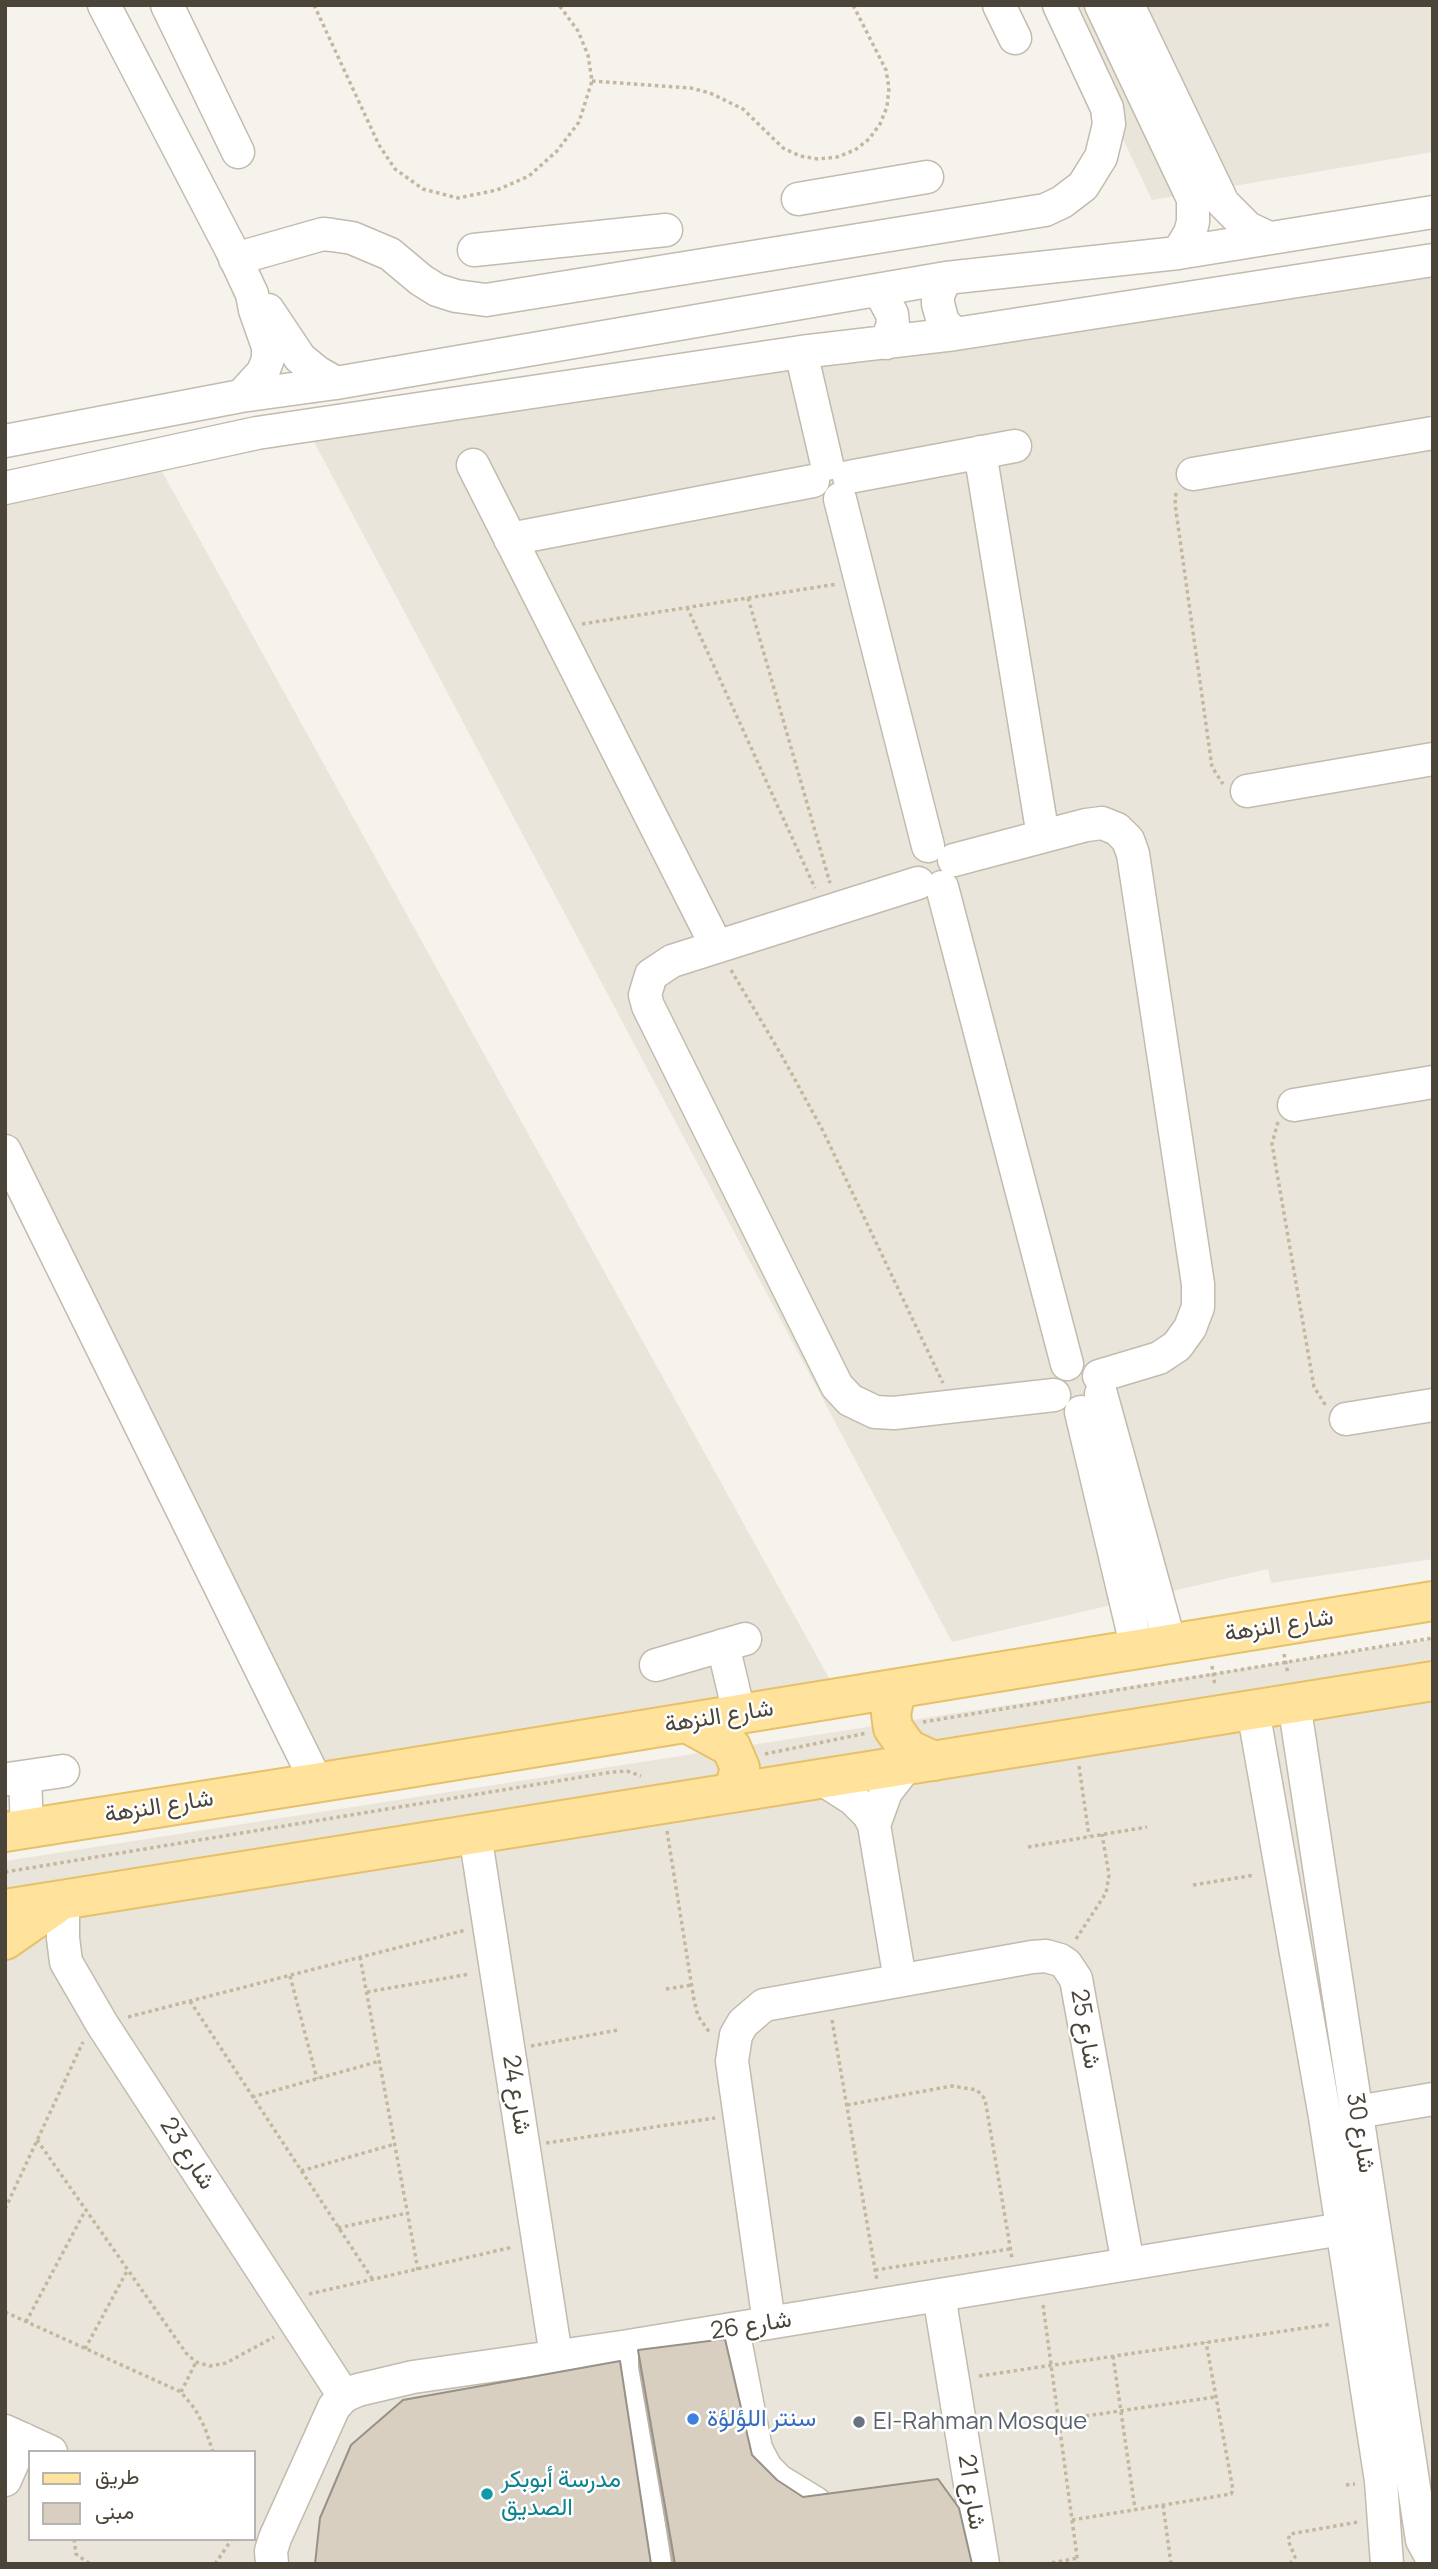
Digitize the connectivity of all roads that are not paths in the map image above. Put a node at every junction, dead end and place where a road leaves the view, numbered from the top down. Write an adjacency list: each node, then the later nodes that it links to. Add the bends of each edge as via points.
1 (104, 5): 20 (street)
2 (167, 5): 8 (street)
3 (999, 5): 7 (street)
4 (1059, 5): 17 (street, via 1107,108 1105,146 1083,186 1045,210)
5 (1101, 5): 11 (street)
6 (1128, 5): 11 (street)
7 (1015, 38)
8 (237, 152)
9 (927, 177): 10 (street)
10 (840, 193): 12 (street); 17 (street)
11 (1205, 196): 15 (street); 19 (street)
12 (798, 200)
13 (1428, 213): 15 (street); 21 (street)
14 (666, 230): 16 (street)
15 (1269, 238): 19 (street)
16 (587, 239): 18 (street); 23 (street)
17 (847, 243): 23 (street)
18 (474, 250)
19 (1178, 253): 22 (street)
20 (235, 259): 23 (street, via 323,234 360,241 390,254 430,287 456,296 498,299); 25 (street)
21 (1432, 260): 26 (street)
22 (946, 278): 24 (street); 26 (street, via 938,304 943,322)
23 (594, 282)
24 (875, 291): 27 (street, via 892,314); 29 (street)
25 (252, 294): 29 (street, via 300,358); 30 (street, via 268,359 263,372)
26 (955, 334): 27 (street)
27 (886, 343): 28 (street)
28 (802, 352): 37 (street); 38 (street, via 257,433)
29 (336, 383): 30 (street)
30 (241, 396): 32 (street)
31 (1433, 433): 36 (street)
32 (5, 441)
33 (1016, 446): 34 (street)
34 (980, 452): 37 (street); 42 (street)
35 (473, 465): 39 (street)
36 (1192, 474)
37 (832, 480): 39 (street); 43 (street)
38 (5, 488)
39 (510, 539): 44 (street)
40 (1433, 759): 41 (street)
41 (1247, 791)
42 (1043, 836): 43 (street); 49 (street, via 1102,823 1122,834 1133,854 1198,1284 1198,1307 1191,1328 1177,1346)
43 (935, 869): 44 (street, via 832,910); 48 (street)
44 (717, 947): 50 (street, via 672,961 651,975 645,995 648,1006 837,1386 850,1400 875,1412 894,1413)
45 (1433, 1082): 46 (street)
46 (1294, 1105)
47 (5, 1151): 67 (street)
48 (1067, 1364): 49 (street, via 1086,1363); 50 (street, via 1054,1377)
49 (1094, 1394): 50 (street, via 1064,1409); 54 (street)
50 (1054, 1395)
51 (1433, 1405): 52 (street)
52 (1346, 1419)
53 (1433, 1601): 54 (main road, شارع النزهة)
54 (1154, 1647): 57 (main road, شارع النزهة)
55 (656, 1665): 59 (street, via 734,1642)
56 (1433, 1681): 58 (main road)
57 (901, 1688): 59 (main road, شارع النزهة); 62 (main road, via 891,1714 893,1728)
58 (1294, 1703): 60 (main road); 63 (street, شارع 30)
59 (739, 1713): 61 (main road, شارع النزهة)
60 (1237, 1713): 62 (main road); 65 (street, شارع 30)
61 (687, 1723): 67 (main road, شارع النزهة); 68 (main road, via 732,1747 740,1768)
62 (920, 1763): 66 (main road); 69 (street, via 886,1792)
63 (1305, 1771): 65 (street, via 1284,1770); 77 (street, شارع 30)
64 (62, 1772): 70 (street, via 16,1778)
65 (1265, 1778): 78 (street, شارع 30)
66 (822, 1779): 68 (main road); 69 (street, via 853,1799)
67 (317, 1783): 70 (main road, شارع النزهة)
68 (733, 1793): 71 (main road)
69 (874, 1825): 75 (street)
70 (16, 1830)
71 (475, 1834): 72 (main road); 84 (street, شارع 24)
72 (63, 1900): 73 (main road); 74 (main road); 85 (street, شارع 23, via 66,1962)
73 (5, 1909)
74 (5, 1940)
75 (901, 1980): 79 (street, شارع 25, via 1032,1957 1046,1956 1066,1964 1076,1979); 81 (street, شارع 25, via 764,2005 743,2023 732,2048)
76 (1433, 2099): 77 (street)
77 (1357, 2112): 89 (street, شارع 30)
78 (1342, 2229): 79 (street, شارع 26); 94 (street, شارع 30, via 1381,2481)
79 (1128, 2264): 80 (street, شارع 26)
80 (939, 2295): 81 (street, شارع 26); 93 (street, شارع 21)
81 (769, 2323): 82 (street, شارع 26)
82 (733, 2329): 83 (street, شارع 26); 88 (street, via 757,2449 765,2468)
83 (622, 2347): 84 (street, شارع 26); 92 (street)
84 (555, 2357): 85 (street, شارع 26, via 413,2377)
85 (344, 2396): 90 (street, via 334,2407)
86 (26, 2441): 87 (street)
87 (5, 2480)
88 (815, 2503)
89 (1420, 2528): 91 (street, شارع 30); 95 (street)
90 (263, 2551)
91 (1433, 2560)
92 (655, 2564)
93 (984, 2564)
94 (1387, 2564)
95 (1396, 2564)

